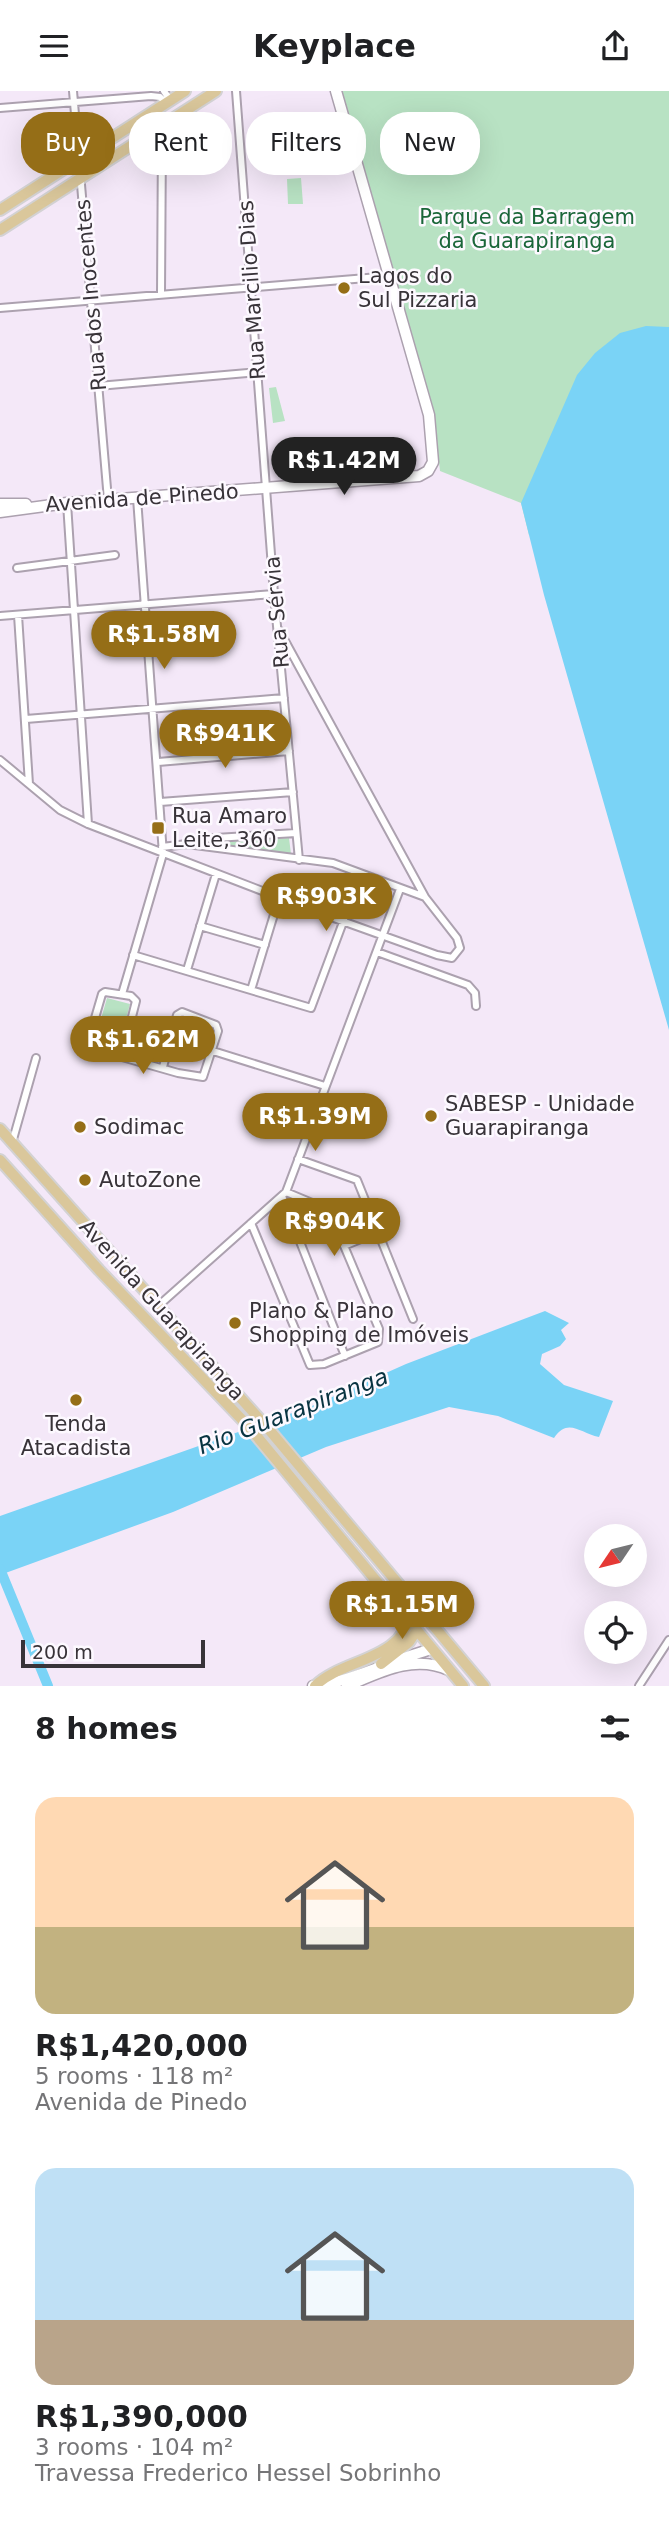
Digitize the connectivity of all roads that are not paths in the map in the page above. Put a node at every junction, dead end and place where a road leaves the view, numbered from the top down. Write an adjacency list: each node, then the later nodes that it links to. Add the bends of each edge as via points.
1 (73, 91): 7 (street, Rua dos Inocentes)
2 (185, 91): 6 (main road)
3 (216, 91): 10 (main road)
4 (236, 91): 20 (street, Rua Marcilio Dias)
5 (336, 91): 19 (street)
6 (167, 98): 7 (street); 11 (main road)
7 (74, 102): 8 (street); 9 (street, Rua dos Inocentes)
8 (0, 108)
9 (75, 112)
10 (184, 112)
11 (115, 133)
12 (129, 147): 16 (main road)
13 (53, 175): 17 (main road)
14 (81, 175): 16 (street, Rua dos Inocentes)
15 (162, 175): 21 (street)
16 (81, 178): 18 (main road); 22 (street, Rua dos Inocentes)
17 (0, 210)
18 (0, 230)
19 (391, 276): 20 (street); 26 (street, Avenida de Pinedo, via 429,415 432,462 428,471 419,476)
20 (252, 286): 21 (street); 24 (street, Rua Marcilio Dias)
21 (161, 294): 22 (street)
22 (90, 300): 23 (street); 25 (street, Rua dos Inocentes)
23 (0, 308)
24 (258, 372): 25 (street); 26 (street, Rua Marcilio Dias)
25 (98, 386): 28 (street, Rua dos Inocentes)
26 (266, 488): 27 (street, Avenida de Pinedo); 36 (street, Rua Sérvia)
27 (137, 498): 28 (street, Avenida de Pinedo); 37 (street)
28 (108, 500): 29 (street, Avenida de Pinedo)
29 (67, 503): 31 (street, Avenida de Pinedo); 34 (street)
30 (0, 504): 31 (street, Avenida de Pinedo)
31 (33, 506): 32 (street, Avenida de Pinedo)
32 (0, 512)
33 (116, 555): 34 (street)
34 (71, 561): 35 (street); 38 (street)
35 (17, 568)
36 (274, 594): 37 (street); 41 (street, Rua Sérvia)
37 (145, 604): 38 (street); 43 (street)
38 (75, 610): 39 (street); 44 (street)
39 (18, 615): 40 (street); 45 (street)
40 (0, 616)
41 (278, 628): 42 (street, Rua Sérvia); 60 (street)
42 (284, 698): 43 (street); 46 (street, Rua Sérvia)
43 (153, 708): 44 (street); 48 (street)
44 (82, 713): 45 (street); 52 (street)
45 (26, 719): 49 (street)
46 (289, 751): 48 (street); 50 (street, Rua Sérvia)
47 (0, 760): 49 (street)
48 (158, 762): 51 (street)
49 (29, 783): 52 (street, via 61,810)
50 (293, 792): 51 (street); 53 (street, Rua Sérvia)
51 (160, 802): 55 (street)
52 (88, 824): 55 (street)
53 (296, 833): 54 (street, via 199,839); 56 (street, Rua Sérvia)
54 (187, 844): 55 (street); 56 (street)
55 (163, 850): 57 (street); 67 (street)
56 (299, 860): 58 (street, via 333,863)
57 (216, 874): 61 (street); 63 (street)
58 (361, 874): 59 (street); 62 (street)
59 (400, 889): 60 (street); 64 (street)
60 (425, 897): 64 (street, via 460,942 454,957)
61 (279, 898): 62 (street); 65 (street)
62 (344, 922): 64 (street); 69 (street, via 309,1008)
63 (200, 926): 65 (street); 68 (street)
64 (383, 935): 66 (street)
65 (265, 945): 69 (street)
66 (377, 952): 71 (street, via 468,985 475,993); 76 (street)
67 (133, 955): 68 (street); 70 (street)
68 (187, 970): 69 (street)
69 (251, 990)
70 (122, 994): 73 (street, via 134,998 136,1004); 73 (street, via 102,994 90,1046)
71 (476, 1006)
72 (213, 1051): 75 (street, via 203,1077); 75 (street, via 216,1025 183,1012 177,1015); 76 (street)
73 (122, 1056): 75 (street)
74 (36, 1058): 78 (street)
75 (163, 1067)
76 (326, 1086): 79 (street)
77 (0, 1129): 78 (main road, Avenida Guarapiranga)
78 (12, 1143): 86 (main road, Avenida Guarapiranga)
79 (298, 1159): 81 (street); 83 (street, via 356,1179)
80 (0, 1160): 85 (main road, Avenida Guarapiranga)
81 (284, 1194): 82 (street); 84 (street, via 327,1208); 88 (street)
82 (251, 1223): 86 (street); 88 (street, via 310,1366)
83 (378, 1232): 84 (street); 87 (street)
84 (344, 1246): 88 (street, via 379,1329 378,1342)
85 (127, 1301): 86 (main road, via 148,1312); 90 (main road, Avenida Guarapiranga, via 223,1398)
86 (157, 1307): 89 (main road, Avenida Guarapiranga, via 308,1475)
87 (413, 1319)
88 (345, 1356)
89 (413, 1602): 90 (main road); 93 (main road, Avenida Guarapiranga)
90 (413, 1625): 92 (main road, Avenida Guarapiranga); 94 (main road, via 404,1646); 96 (main road, via 387,1649 327,1675)
91 (669, 1640): 100 (street)
92 (432, 1649): 93 (main road); 94 (street); 95 (main road, Avenida Guarapiranga)
93 (453, 1649): 99 (main road, Avenida Guarapiranga)
94 (381, 1664): 96 (street)
95 (449, 1670): 97 (street, via 431,1662 412,1663); 98 (main road, Avenida Guarapiranga)
96 (315, 1686)
97 (347, 1686)
98 (463, 1686)
99 (484, 1686)
100 (639, 1686)

